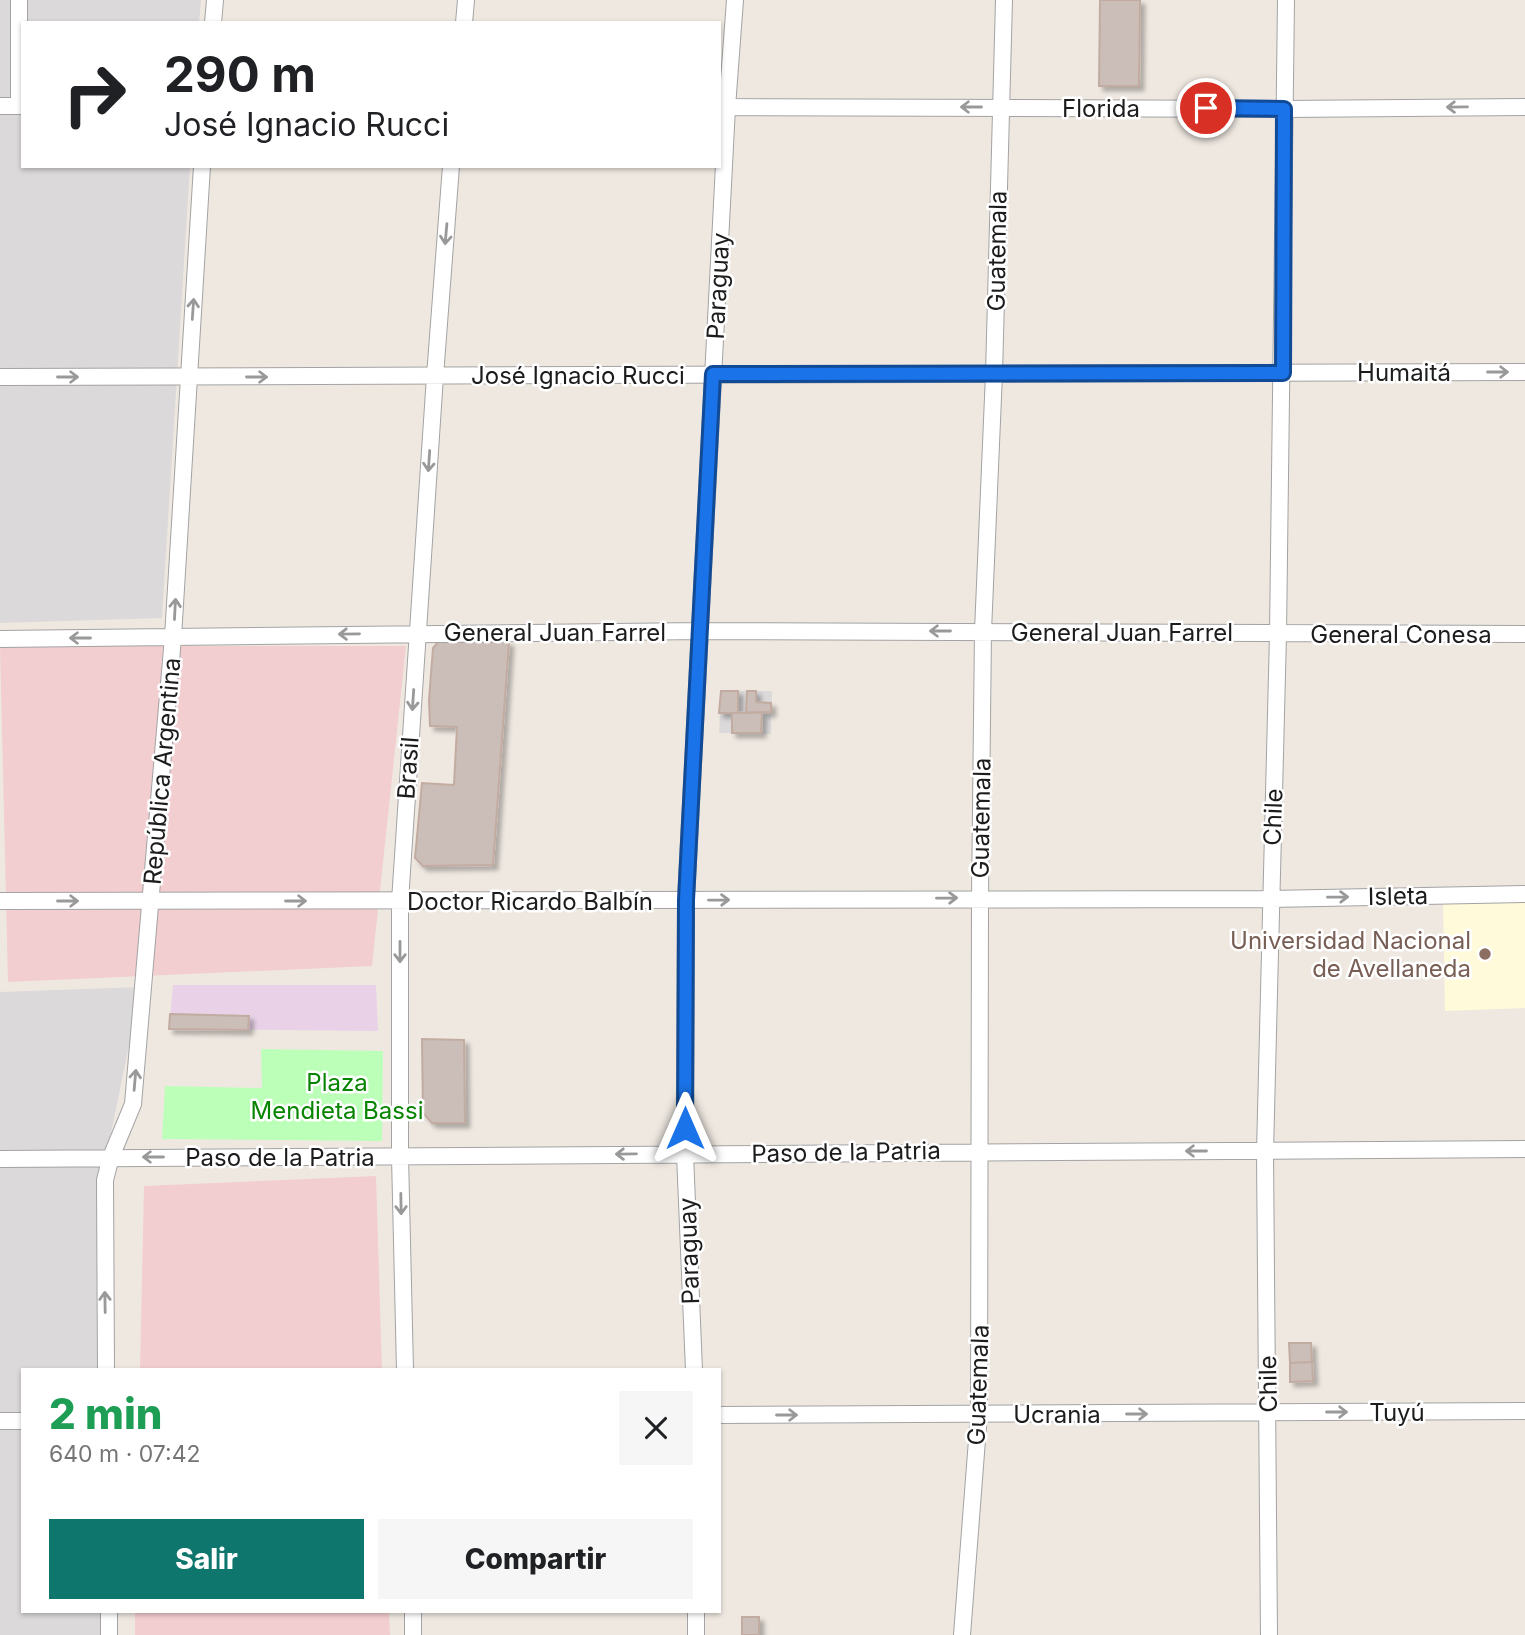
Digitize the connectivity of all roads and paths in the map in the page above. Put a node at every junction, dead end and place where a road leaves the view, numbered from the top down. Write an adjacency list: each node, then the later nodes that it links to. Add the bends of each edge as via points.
1 (19, 0): 10 (street)
2 (215, 0): 7 (street)
3 (466, 0): 8 (street)
4 (735, 0): 11 (street, Paraguay)
5 (1004, 0): 12 (street, Guatemala)
6 (1286, 0): 14 (street, Chile)
7 (213, 21)
8 (464, 21)
9 (0, 106): 10 (street)
10 (21, 106)
11 (723, 107): 12 (street, Florida, one-way to 11); 15 (street, Paraguay)
12 (1000, 107): 14 (street, Florida); 22 (street, Guatemala)
13 (1525, 107): 14 (street, Florida, one-way to 14)
14 (1284, 109): 20 (street, Chile)
15 (721, 160)
16 (202, 168): 25 (street, República Argentina, one-way to 16)
17 (451, 168): 23 (street, Brasil, one-way to 23)
18 (721, 168): 21 (street, Paraguay)
19 (1525, 372): 20 (street, Humaitá, one-way to 19)
20 (1283, 373): 22 (street, José Ignacio Rucci); 29 (street, Chile)
21 (713, 374): 22 (street, José Ignacio Rucci); 23 (street, José Ignacio Rucci); 26 (street, Paraguay)
22 (994, 374): 27 (street, Guatemala)
23 (435, 376): 25 (street, José Ignacio Rucci, one-way to 23); 28 (street, Brasil, one-way to 28)
24 (0, 377): 25 (street, José Ignacio Rucci, one-way to 25)
25 (189, 377): 31 (street, República Argentina, one-way to 25)
26 (700, 631): 27 (street, General Juan Farrel, one-way to 26); 28 (street, General Juan Farrel); 36 (street, Paraguay)
27 (983, 631): 29 (street, General Juan Farrel); 34 (street, Guatemala)
28 (417, 632): 31 (street, General Juan Farrel, one-way to 31); 39 (street, Brasil, one-way to 39)
29 (1278, 634): 30 (street, General Conesa); 35 (street, Chile)
30 (1525, 634)
31 (173, 637): 32 (street, General Juan Farrel, one-way to 32); 38 (street, República Argentina)
32 (0, 639)
33 (1525, 894): 35 (street, Isleta, one-way to 33)
34 (980, 898): 35 (street, Doctor Ricardo Balbín); 36 (street, Doctor Ricardo Balbín, one-way to 34); 41 (street, Guatemala)
35 (1270, 898): 42 (street, Chile)
36 (686, 900): 39 (street, Doctor Ricardo Balbín); 43 (street, Paraguay)
37 (0, 901): 38 (street, Doctor Ricardo Balbín, one-way to 38)
38 (150, 901): 39 (street, Doctor Ricardo Balbín, one-way to 39); 45 (street, República Argentina, one-way to 38, via 133,1104)
39 (400, 901): 44 (street, Brasil, one-way to 44)
40 (1525, 1149): 42 (street, Paso de la Patria)
41 (981, 1151): 42 (street, Paso de la Patria, one-way to 41); 43 (street, Paso de la Patria); 52 (street, Guatemala)
42 (1265, 1152): 51 (street, Chile)
43 (685, 1154): 44 (street, Paso de la Patria, one-way to 44); 49 (street, Paraguay)
44 (400, 1156): 45 (street, Paso de la Patria, one-way to 45); 48 (street, Brasil, one-way to 48)
45 (111, 1157): 46 (street, Paso de la Patria); 47 (street, República Argentina, one-way to 45, via 104,1198)
46 (0, 1159)
47 (106, 1368)
48 (405, 1368)
49 (694, 1368)
50 (1525, 1411): 51 (street, Tuyú, one-way to 50)
51 (1268, 1413): 52 (street, Ucrania, one-way to 51); 63 (street, Chile)
52 (979, 1414): 53 (street, Ucrania, one-way to 52); 62 (street, Guatemala)
53 (721, 1415)
54 (0, 1421): 55 (street)
55 (21, 1421)
56 (108, 1613): 59 (street)
57 (413, 1613): 60 (street)
58 (696, 1613): 61 (street)
59 (109, 1635)
60 (413, 1635)
61 (696, 1635)
62 (962, 1635)
63 (1269, 1635)

